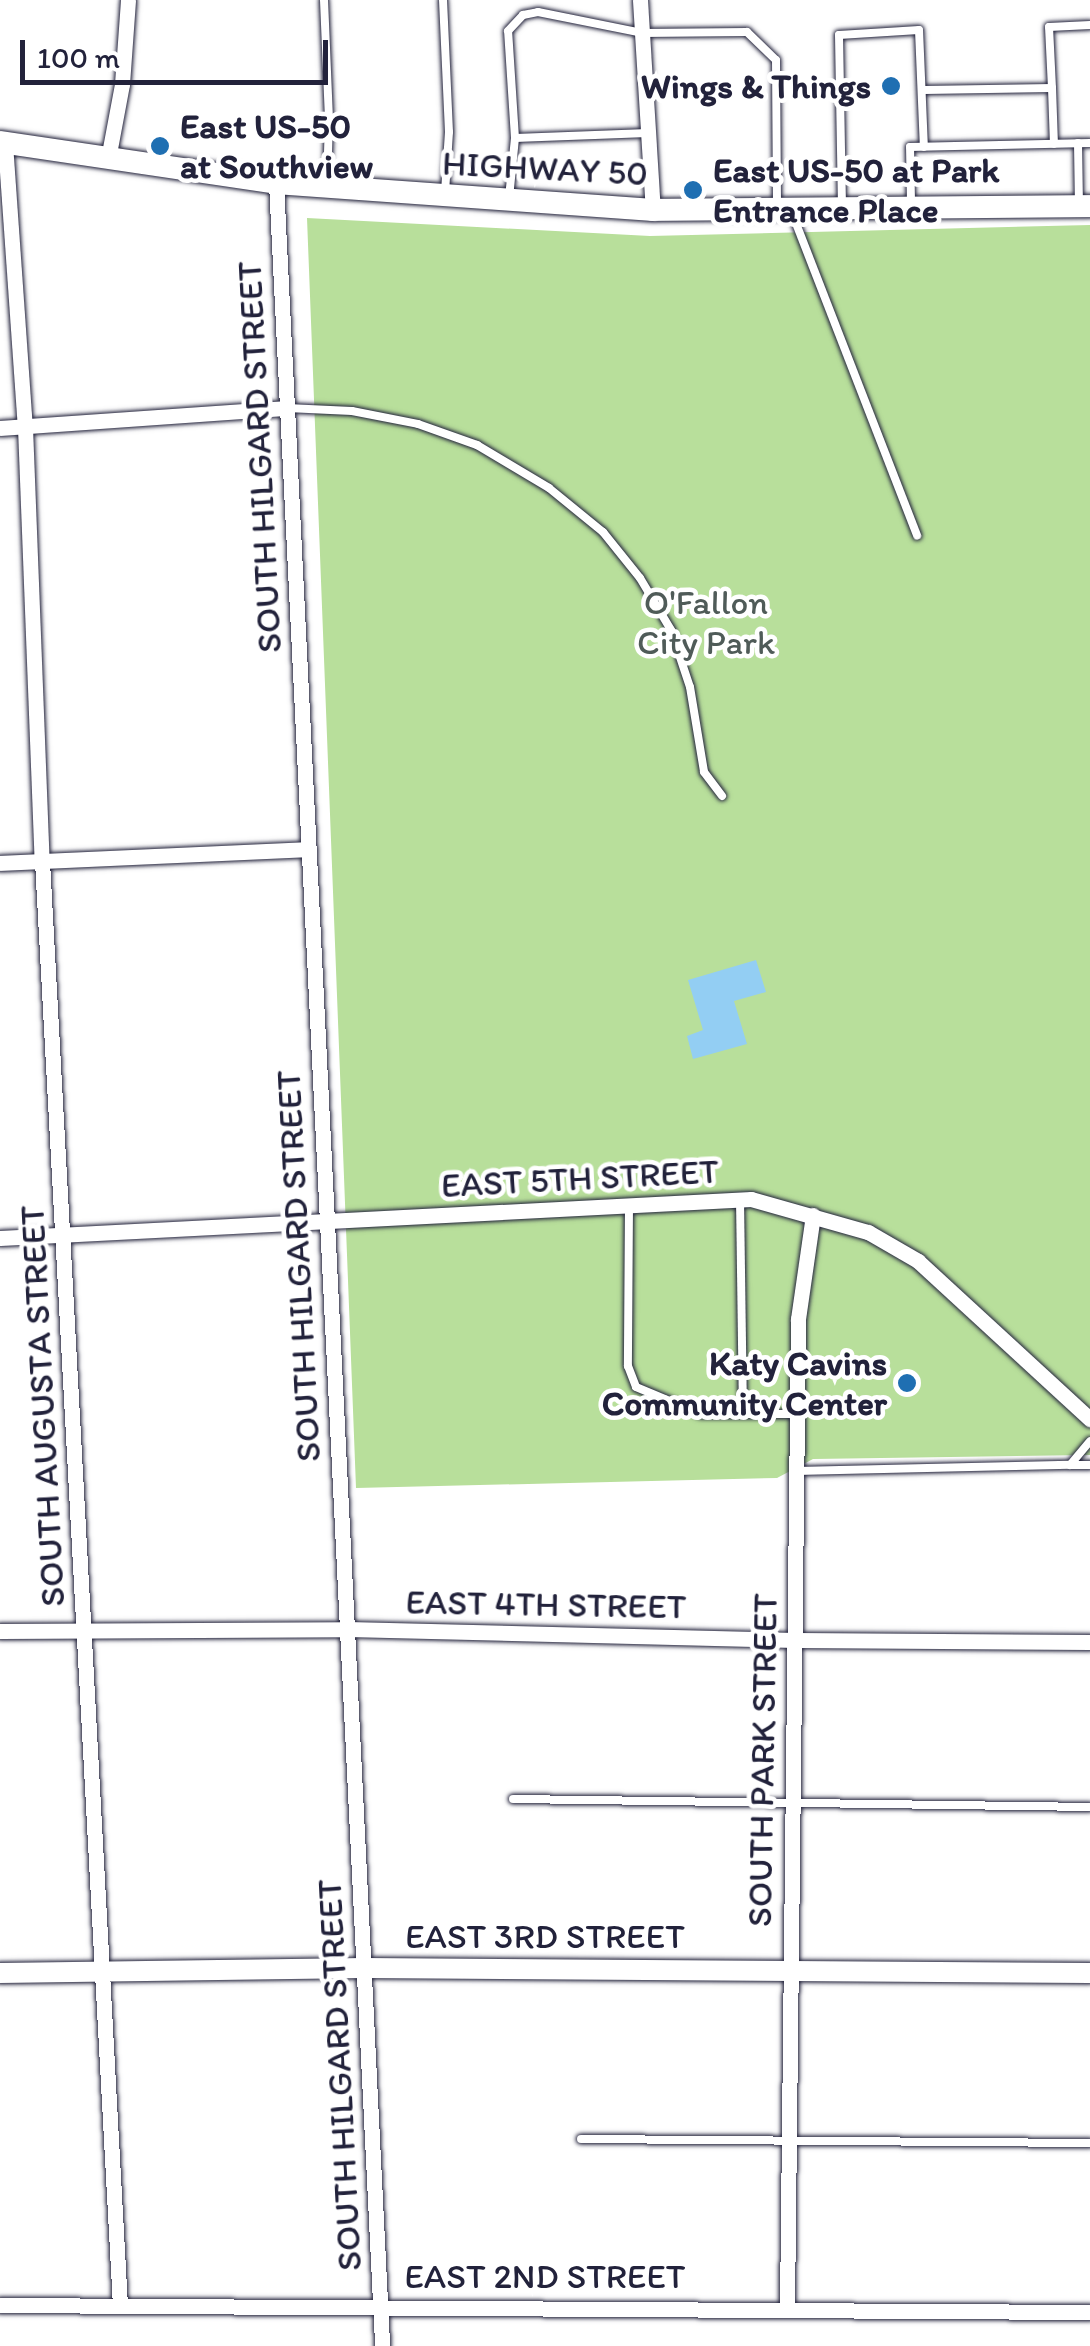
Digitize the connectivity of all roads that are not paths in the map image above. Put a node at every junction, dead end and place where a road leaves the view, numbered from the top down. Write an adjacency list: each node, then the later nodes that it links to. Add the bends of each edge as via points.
1 (128, 0): 16 (street)
2 (324, 0): 18 (lane)
3 (443, 0): 19 (lane, via 450,132)
4 (640, 0): 6 (street)
5 (1090, 26): 7 (lane, via 1050,27)
6 (642, 33): 9 (street); 10 (lane, via 538,12 512,22); 24 (lane, via 748,32 776,60)
7 (1052, 88): 8 (lane); 14 (lane)
8 (924, 90): 15 (lane); 22 (lane, via 919,30 838,35)
9 (648, 134): 10 (lane); 25 (street)
10 (515, 138): 20 (lane)
11 (3, 143): 16 (main road, HIGHWAY 50); 27 (street, SOUTH AUGUSTA STREET)
12 (1078, 143): 13 (lane); 14 (lane); 21 (lane)
13 (1090, 143)
14 (1054, 144): 15 (lane)
15 (924, 147): 23 (lane, via 910,147)
16 (108, 159): 17 (main road, HIGHWAY 50)
17 (276, 183): 18 (main road, HIGHWAY 50); 26 (street, SOUTH HILGARD STREET)
18 (326, 188): 19 (main road, HIGHWAY 50)
19 (445, 198): 20 (main road, HIGHWAY 50)
20 (509, 201): 25 (main road, HIGHWAY 50)
21 (1085, 206): 23 (main road, HIGHWAY 50)
22 (842, 208): 23 (main road, HIGHWAY 50); 24 (main road, HIGHWAY 50)
23 (911, 208)
24 (784, 209): 25 (main road, HIGHWAY 50); 29 (lane)
25 (653, 210)
26 (287, 408): 27 (street); 30 (lane, via 352,411 478,445 550,488 603,532 671,630 690,687 704,772); 31 (street, SOUTH HILGARD STREET)
27 (25, 427): 28 (street); 32 (street, SOUTH AUGUSTA STREET)
28 (0, 428)
29 (917, 536)
30 (722, 796)
31 (308, 849): 32 (street); 37 (street, SOUTH HILGARD STREET)
32 (42, 861): 33 (street); 38 (street, SOUTH AUGUSTA STREET)
33 (0, 863)
34 (740, 1200): 35 (street, EAST 5TH STREET); 36 (street, EAST 5TH STREET); 40 (lane)
35 (629, 1205): 37 (street, EAST 5TH STREET); 40 (lane, via 631,1378 676,1406)
36 (813, 1215): 41 (street, SOUTH PARK STREET, via 798,1319); 42 (street, EAST 5TH STREET, via 868,1232 918,1260)
37 (324, 1221): 38 (street, EAST 5TH STREET); 48 (street, SOUTH HILGARD STREET)
38 (62, 1235): 39 (street, EAST 5TH STREET); 47 (street, SOUTH AUGUSTA STREET)
39 (0, 1238)
40 (743, 1414): 41 (lane)
41 (797, 1414): 46 (street, SOUTH PARK STREET)
42 (1090, 1419)
43 (1090, 1440): 44 (lane)
44 (1070, 1465): 45 (lane); 46 (lane)
45 (1090, 1465)
46 (796, 1472): 50 (street, SOUTH PARK STREET)
47 (84, 1627): 48 (street, EAST 4TH STREET); 49 (street, EAST 4TH STREET); 57 (street, SOUTH AUGUSTA STREET)
48 (347, 1629): 50 (street, EAST 4TH STREET); 55 (street, SOUTH HILGARD STREET)
49 (0, 1631)
50 (795, 1640): 51 (street, EAST 4TH STREET); 53 (street, SOUTH PARK STREET)
51 (1090, 1642)
52 (514, 1799): 53 (lane)
53 (792, 1804): 54 (lane); 56 (street, SOUTH PARK STREET)
54 (1090, 1807)
55 (364, 1968): 56 (street, EAST 3RD STREET); 57 (street, EAST 3RD STREET); 65 (street, SOUTH HILGARD STREET)
56 (788, 1969): 59 (street, EAST 3RD STREET); 61 (street, SOUTH PARK STREET)
57 (100, 1970): 58 (street, EAST 3RD STREET); 63 (street, SOUTH AUGUSTA STREET)
58 (0, 1973)
59 (1090, 1973)
60 (581, 2139): 61 (lane)
61 (788, 2140): 62 (lane); 66 (street, SOUTH PARK STREET)
62 (1090, 2143)
63 (120, 2305): 64 (street, EAST 2ND STREET); 65 (street, EAST 2ND STREET)
64 (0, 2306)
65 (379, 2306): 66 (street, EAST 2ND STREET); 68 (street, SOUTH HILGARD STREET)
66 (787, 2308): 67 (street, EAST 2ND STREET)
67 (1090, 2312)
68 (382, 2346)

